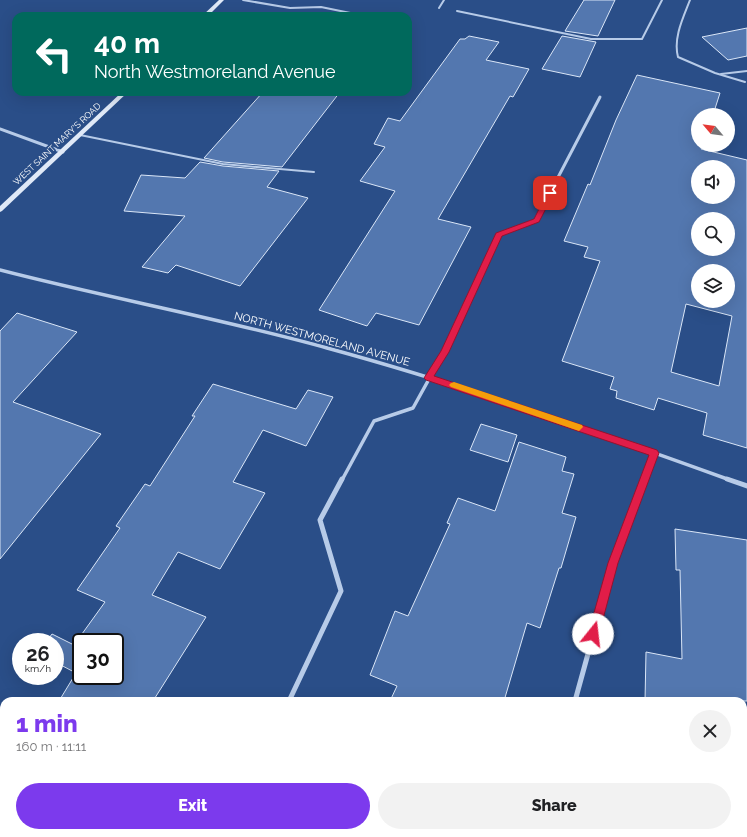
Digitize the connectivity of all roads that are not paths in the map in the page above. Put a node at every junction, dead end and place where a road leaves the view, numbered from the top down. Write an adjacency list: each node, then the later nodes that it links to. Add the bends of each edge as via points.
1 (222, 0): 8 (main road)
2 (243, 0): 9 (lane, via 290,8 321,7)
3 (444, 0): 6 (lane)
4 (662, 0): 7 (lane, via 642,39 591,39)
5 (690, 0): 11 (lane, via 675,46 678,57)
6 (439, 8)
7 (457, 11)
8 (209, 12)
9 (345, 12)
10 (747, 71): 11 (lane)
11 (719, 74): 12 (lane)
12 (745, 82)
13 (121, 96): 16 (main road, WEST SAINT MARY'S ROAD)
14 (600, 97): 21 (street, via 536,220 499,235 444,352)
15 (0, 129): 17 (street)
16 (80, 136): 17 (main road, WEST SAINT MARY'S ROAD); 18 (lane, via 223,164)
17 (63, 152): 19 (main road, WEST SAINT MARY'S ROAD)
18 (314, 172)
19 (0, 210)
20 (0, 270): 21 (street, NORTH WESTMORELAND AVENUE, via 267,332)
21 (429, 378): 22 (street, NORTH WESTMORELAND AVENUE); 24 (street, via 413,408 374,421 320,520 341,591)
22 (654, 453): 23 (street, NORTH WESTMORELAND AVENUE); 25 (street, via 613,563)
23 (747, 486)
24 (291, 697)
25 (576, 697)

